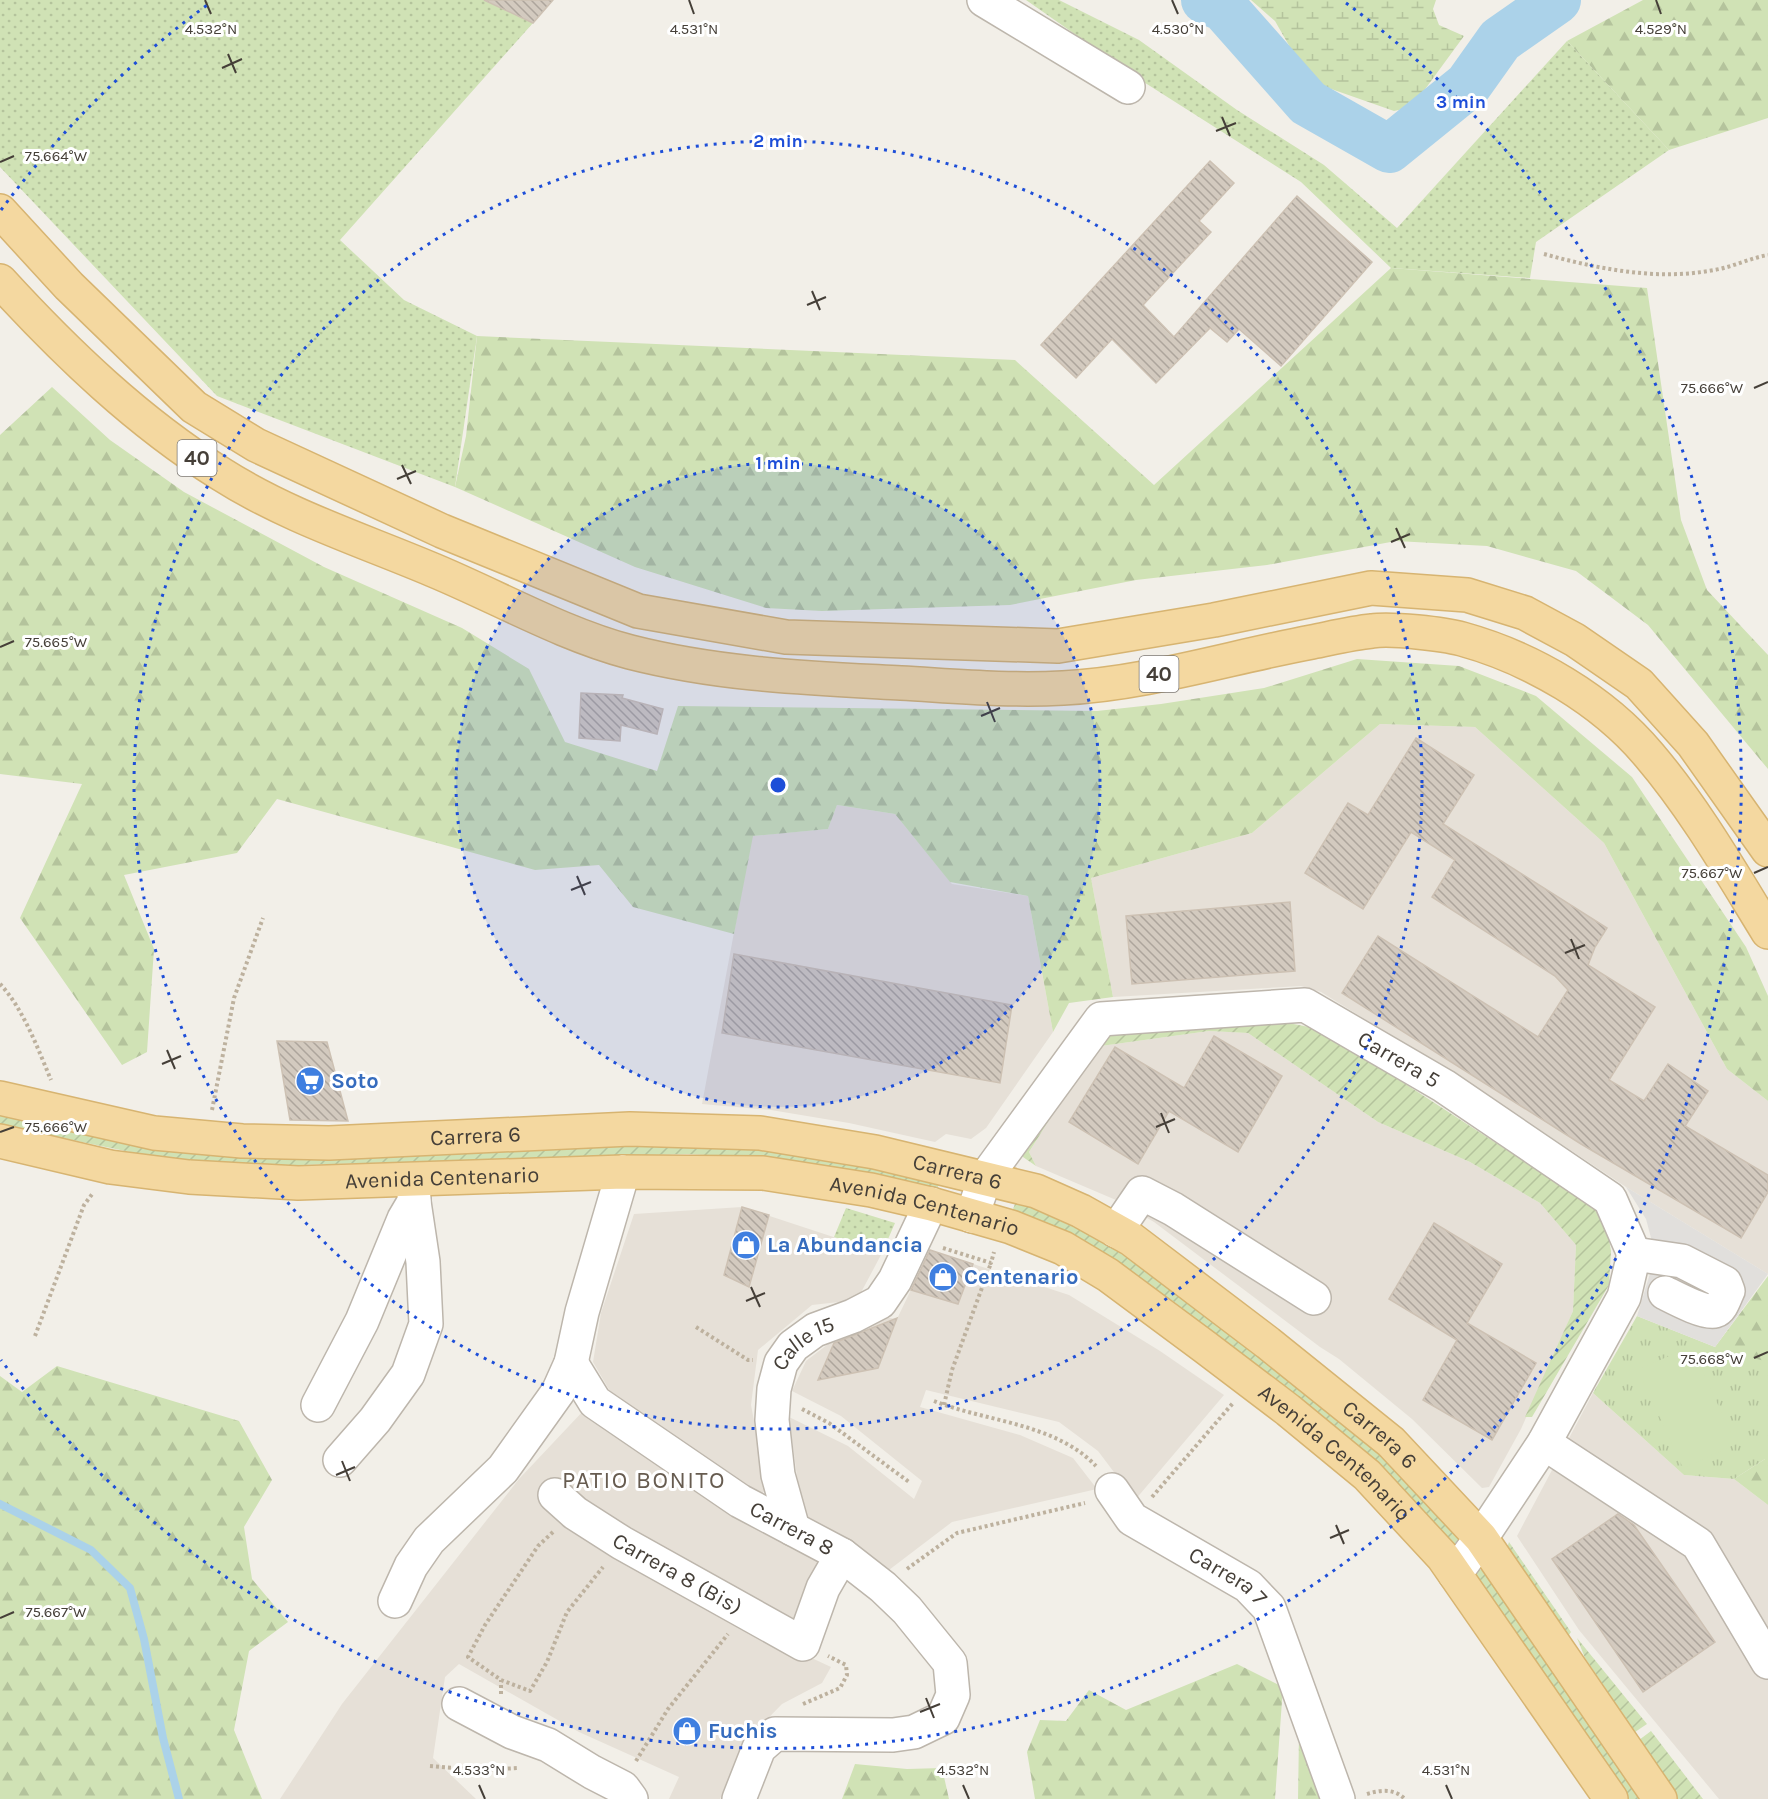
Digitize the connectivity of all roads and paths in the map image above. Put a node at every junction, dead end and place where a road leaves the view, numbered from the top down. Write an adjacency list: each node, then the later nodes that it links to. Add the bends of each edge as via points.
1 (984, 0): 2 (street)
2 (1128, 87)
3 (0, 211): 7 (main road, via 69,286 194,407 256,446 442,531 638,611 786,637 1058,646 1371,588 1467,595 1525,613 1575,640 1639,684 1693,744)
4 (1544, 254): 5 (path, via 1594,267 1662,274 1715,270)
5 (1768, 255)
6 (0, 281): 9 (main road, 40, via 35,320 117,396 223,476 336,532 625,651 765,676 1013,688 1066,688 1120,681 1376,630 1457,637 1508,654 1562,681 1612,719 1648,754)
7 (1768, 849)
8 (263, 918): 13 (path, via 234,998)
9 (1768, 932)
10 (0, 984): 12 (path, via 10,994 38,1049)
11 (0, 1098): 12 (main road, Carrera 6)
12 (64, 1112): 13 (main road, Carrera 6, via 154,1133)
13 (205, 1137): 17 (main road, Carrera 6, via 329,1143 630,1129 760,1133 875,1152)
14 (0, 1140): 15 (main road, Avenida Centenario)
15 (110, 1167): 18 (main road, Avenida Centenario, via 189,1178); 27 (path, via 84,1205)
16 (623, 1172): 18 (main road, Avenida Centenario); 19 (main road, Avenida Centenario, via 763,1173); 29 (street, via 582,1312)
17 (985, 1178): 20 (street); 21 (main road, Carrera 6, via 1036,1191); 22 (street, Carrera 5, via 1101,1018 1305,1005 1444,1086 1610,1199)
18 (414, 1190): 33 (street, via 362,1322); 36 (street, via 426,1324 408,1374)
19 (931, 1204): 20 (main road, Avenida Centenario); 28 (street, Calle 15, via 896,1280 880,1302 815,1330 793,1346)
20 (972, 1216): 30 (main road, Avenida Centenario, via 1063,1248 1108,1275)
21 (1116, 1231): 25 (street, via 1142,1193); 42 (main road, Carrera 6, via 1268,1343 1391,1442)
22 (1634, 1254): 24 (street, via 1682,1261 1725,1283 1728,1290 1714,1311); 35 (street, via 1624,1297)
23 (991, 1263): 34 (path, via 952,1370)
24 (1665, 1293)
25 (1314, 1298)
26 (696, 1327): 28 (path, via 748,1360)
27 (35, 1336)
28 (781, 1363): 31 (street, Calle 15)
29 (572, 1364): 41 (street, Carrera 8, via 595,1402 740,1501); 47 (street, via 558,1392 503,1469 429,1540 411,1566)
30 (1252, 1383): 40 (path); 45 (main road, Avenida Centenario, via 1367,1474)
31 (774, 1396): 37 (path, via 829,1424); 41 (street, Calle 15, via 772,1420 778,1475)
32 (934, 1401): 34 (path)
33 (318, 1405)
34 (944, 1405): 38 (path, via 1043,1434 1077,1449 1095,1465)
35 (1544, 1443): 42 (street); 49 (street, via 1698,1544)
36 (340, 1460)
37 (909, 1482)
38 (1112, 1490): 40 (street, Carrera 7); 46 (path, via 1094,1501 957,1533)
39 (565, 1504): 43 (street, Carrera 8 (Bis)); 43 (path, via 468,1657 501,1680 530,1691 547,1662 567,1612)
40 (1132, 1519): 57 (street, Carrera 7, via 1248,1586 1269,1608)
41 (793, 1529): 44 (street, Carrera 8)
42 (1481, 1538): 45 (street); 61 (main road, Carrera 6)
43 (622, 1543): 48 (street, Carrera 8 (Bis))
44 (842, 1556): 46 (street, Carrera 8); 48 (street, Carrera 8 (Bis), via 824,1588 803,1644)
45 (1455, 1574): 60 (main road, Avenida Centenario)
46 (883, 1587): 52 (street, Carrera 8, via 950,1663 953,1695 943,1718 914,1732 892,1735)
47 (395, 1601)
48 (746, 1613): 55 (path, via 668,1709 644,1746)
49 (1768, 1662)
50 (846, 1665): 52 (path, via 848,1675 840,1688 790,1710)
51 (459, 1704): 55 (street, via 512,1732 548,1745)
52 (775, 1734): 56 (street, via 759,1748)
53 (430, 1766): 54 (path)
54 (521, 1768)
55 (627, 1793)
56 (739, 1799)
57 (1338, 1799)
58 (1358, 1799): 59 (path, via 1388,1790)
59 (1405, 1799)
60 (1611, 1799)
61 (1660, 1799)

